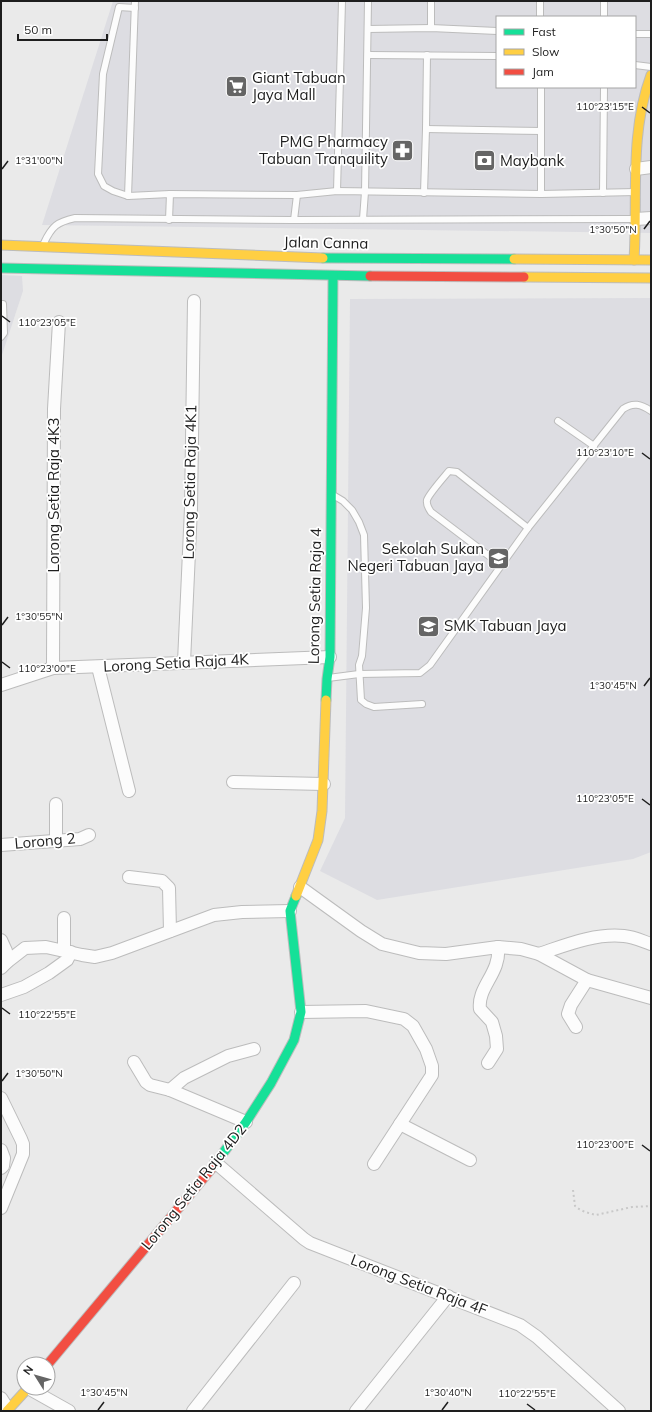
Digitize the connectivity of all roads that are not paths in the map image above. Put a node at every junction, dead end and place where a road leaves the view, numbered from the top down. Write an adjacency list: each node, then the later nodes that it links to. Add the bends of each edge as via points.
1 (342, 1): 26 (lane)
2 (368, 1): 10 (lane)
3 (431, 1): 9 (lane)
4 (540, 1): 7 (lane)
5 (604, 1): 8 (lane)
6 (135, 4): 34 (lane); 34 (lane, via 119,7 103,74 98,174 104,186)
7 (540, 16)
8 (604, 16)
9 (431, 28): 10 (lane); 11 (lane)
10 (368, 29): 14 (lane)
11 (496, 31)
12 (636, 34): 13 (lane)
13 (651, 34)
14 (368, 55): 15 (lane); 27 (lane)
15 (427, 55): 16 (lane); 22 (lane)
16 (496, 56)
17 (636, 65): 18 (lane)
18 (651, 66)
19 (651, 75): 25 (main road, via 642,97)
20 (541, 88): 23 (lane)
21 (604, 88): 30 (lane)
22 (426, 129): 23 (lane); 29 (lane)
23 (541, 131): 32 (lane)
24 (651, 167): 25 (street)
25 (636, 169): 28 (main road)
26 (337, 192): 27 (lane); 33 (lane)
27 (365, 192): 29 (lane); 39 (lane)
28 (636, 192): 30 (lane); 36 (main road)
29 (424, 193): 32 (lane)
30 (603, 193): 32 (lane)
31 (170, 194): 33 (lane); 34 (lane); 37 (lane)
32 (541, 194)
33 (297, 195): 38 (lane)
34 (128, 196)
35 (651, 218): 36 (street)
36 (636, 219): 39 (lane); 42 (main road)
37 (169, 220): 38 (lane); 41 (lane, via 75,218 61,221 54,227)
38 (294, 220): 39 (lane)
39 (363, 220)
40 (1, 245): 41 (main road, Jalan Canna)
41 (42, 247): 42 (main road, Jalan Canna, via 331,258)
42 (634, 260): 43 (main road, Jalan Canna)
43 (651, 260)
44 (1, 268): 45 (main road)
45 (333, 276): 46 (main road); 54 (main road, Lorong Setia Raja 4)
46 (651, 278)
47 (194, 302): 58 (street, Lorong Setia Raja 4K1, via 191,508)
48 (1, 304): 50 (lane, via 4,333)
49 (59, 322): 60 (street, Lorong Setia Raja 4K3, via 54,409)
50 (1, 337)
51 (651, 411): 53 (lane, via 637,404 628,405)
52 (558, 421): 53 (lane)
53 (594, 446): 55 (lane)
54 (331, 494): 57 (main road, Lorong Setia Raja 4); 61 (lane, via 352,510 364,536 366,608)
55 (528, 528): 56 (lane); 56 (lane, via 456,472 449,471 427,500 427,507 431,512)
56 (501, 565): 61 (lane, via 430,665 420,673)
57 (330, 657): 58 (street, Lorong Setia Raja 4K); 62 (main road, Lorong Setia Raja 4)
58 (184, 662): 59 (street, Lorong Setia Raja 4K)
59 (98, 667): 60 (street, Lorong Setia Raja 4K); 67 (street)
60 (53, 668): 63 (street, Lorong Setia Raja 4K)
61 (359, 674): 62 (lane); 64 (lane, via 361,700 366,704 374,707)
62 (327, 679): 66 (main road, Lorong Setia Raja 4)
63 (1, 685)
64 (422, 704)
65 (233, 782): 66 (street)
66 (324, 784): 73 (main road, Lorong Setia Raja 4, via 318,840)
67 (129, 791)
68 (56, 804): 70 (street)
69 (89, 835): 70 (street, Lorong 2, via 80,839)
70 (56, 840): 71 (street, Lorong 2)
71 (1, 845)
72 (129, 877): 76 (street, via 162,881 169,888)
73 (300, 886): 74 (main road, Lorong Setia Raja 4); 79 (street, via 382,944 419,953 446,954)
74 (290, 912): 76 (street, via 242,912 214,916); 86 (main road, Lorong Setia Raja 4D2)
75 (64, 918): 80 (street)
76 (170, 931): 80 (street, via 112,953 95,956)
77 (1, 940): 82 (street, via 6,951)
78 (651, 944): 81 (street, via 636,938 610,936 575,942)
79 (498, 947): 81 (street); 90 (street, via 499,955 495,969 480,998 480,1009 492,1022 497,1042 497,1048)
80 (67, 951): 82 (street, via 46,947 25,948); 84 (street, via 67,960 37,980)
81 (539, 954): 83 (street)
82 (4, 965)
83 (587, 980): 85 (street); 87 (street, via 568,1014)
84 (1, 994)
85 (651, 998)
86 (300, 1012): 93 (main road, Lorong Setia Raja 4D2, via 294,1040); 94 (street, via 366,1011 404,1019 413,1026 426,1049 432,1066 432,1075)
87 (576, 1027)
88 (254, 1050): 91 (street, via 228,1056 184,1078)
89 (134, 1062): 91 (street, via 146,1082)
90 (488, 1063)
91 (170, 1090): 93 (street)
92 (1, 1098): 100 (street, via 21,1139 24,1154)
93 (246, 1122): 97 (main road, Lorong Setia Raja 4D2)
94 (400, 1124): 96 (street); 98 (street)
95 (1, 1150): 99 (street, via 4,1158)
96 (470, 1160)
97 (216, 1163): 102 (street, Lorong Setia Raja 4F, via 304,1240); 103 (main road, Lorong Setia Raja 4D2)
98 (374, 1164)
99 (1, 1168)
100 (1, 1208)
101 (294, 1283): 109 (street)
102 (448, 1296): 110 (street); 111 (street, Lorong Setia Raja 4F, via 520,1325 537,1337)
103 (55, 1356)
104 (21, 1396): 107 (main road)
105 (42, 1396): 108 (street)
106 (1, 1398): 107 (street)
107 (8, 1410)
108 (69, 1411)
109 (192, 1411)
110 (356, 1411)
111 (618, 1411)

